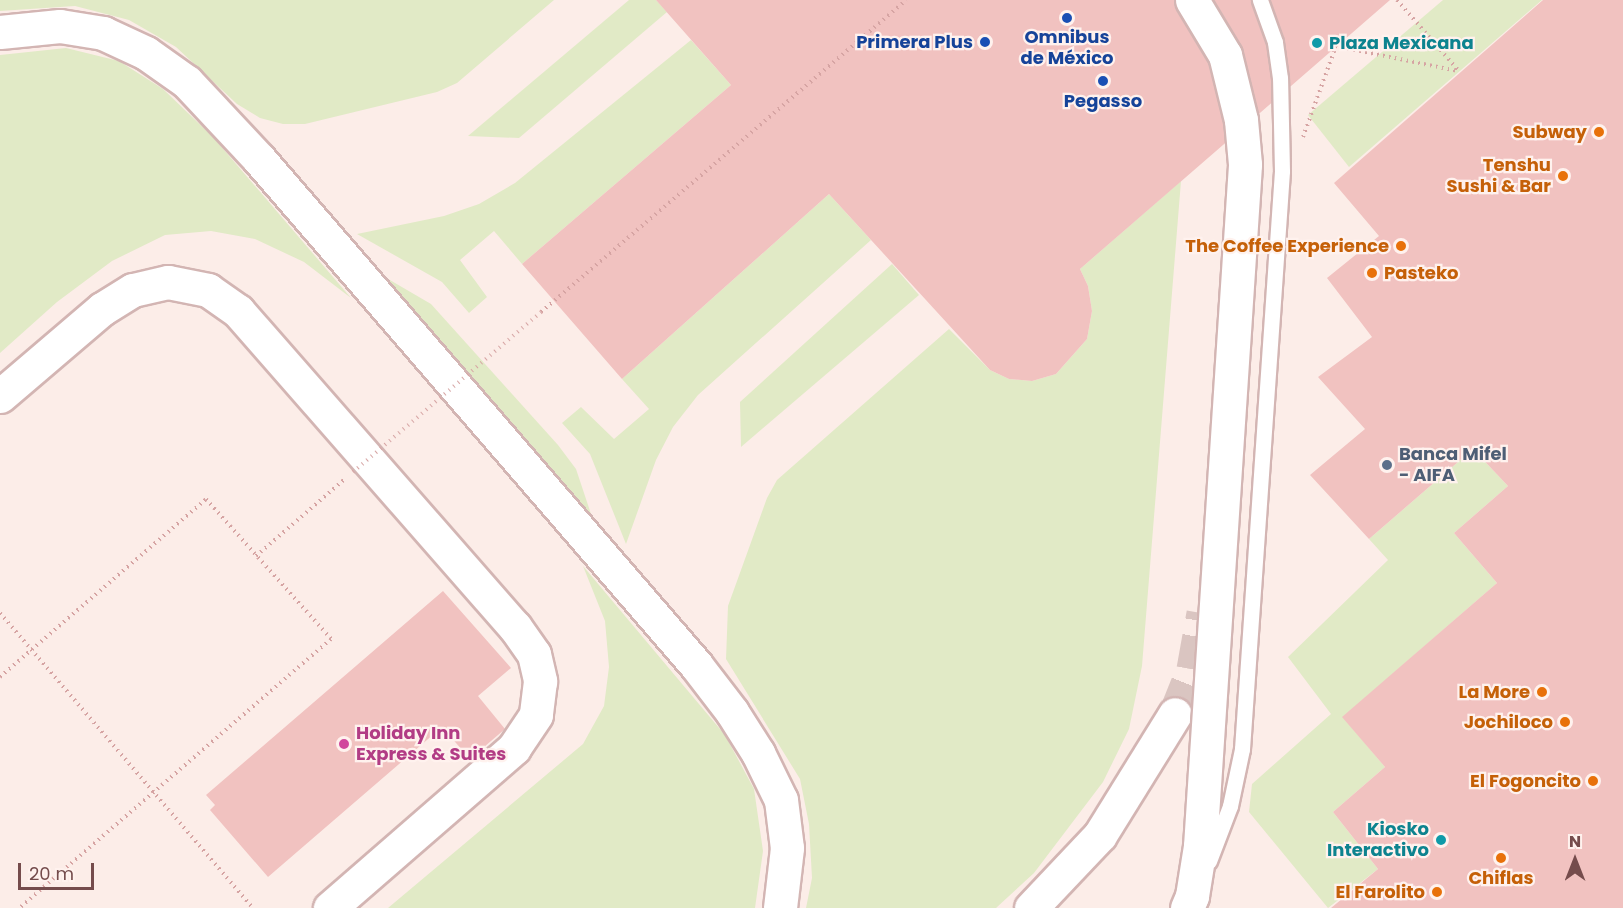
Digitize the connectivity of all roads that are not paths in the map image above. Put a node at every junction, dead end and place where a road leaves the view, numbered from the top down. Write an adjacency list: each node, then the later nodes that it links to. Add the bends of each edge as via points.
1 (1192, 0): 6 (main road, bridge, via 1225,55 1241,120 1245,164 1203,810)
2 (1260, 0): 6 (lane, bridge, via 1275,42 1283,141 1242,749 1230,806)
3 (0, 32): 8 (main road, via 60,26 103,33 146,53 187,82 259,159 696,665 732,712 781,800 788,848)
4 (0, 396): 7 (main road, via 102,309 134,290 168,282 208,290 238,311 515,627 534,654 540,681 536,715 514,748)
5 (1175, 714): 9 (main road, via 1100,835)
6 (1190, 902)
7 (330, 908)
8 (780, 908)
9 (1031, 908)

